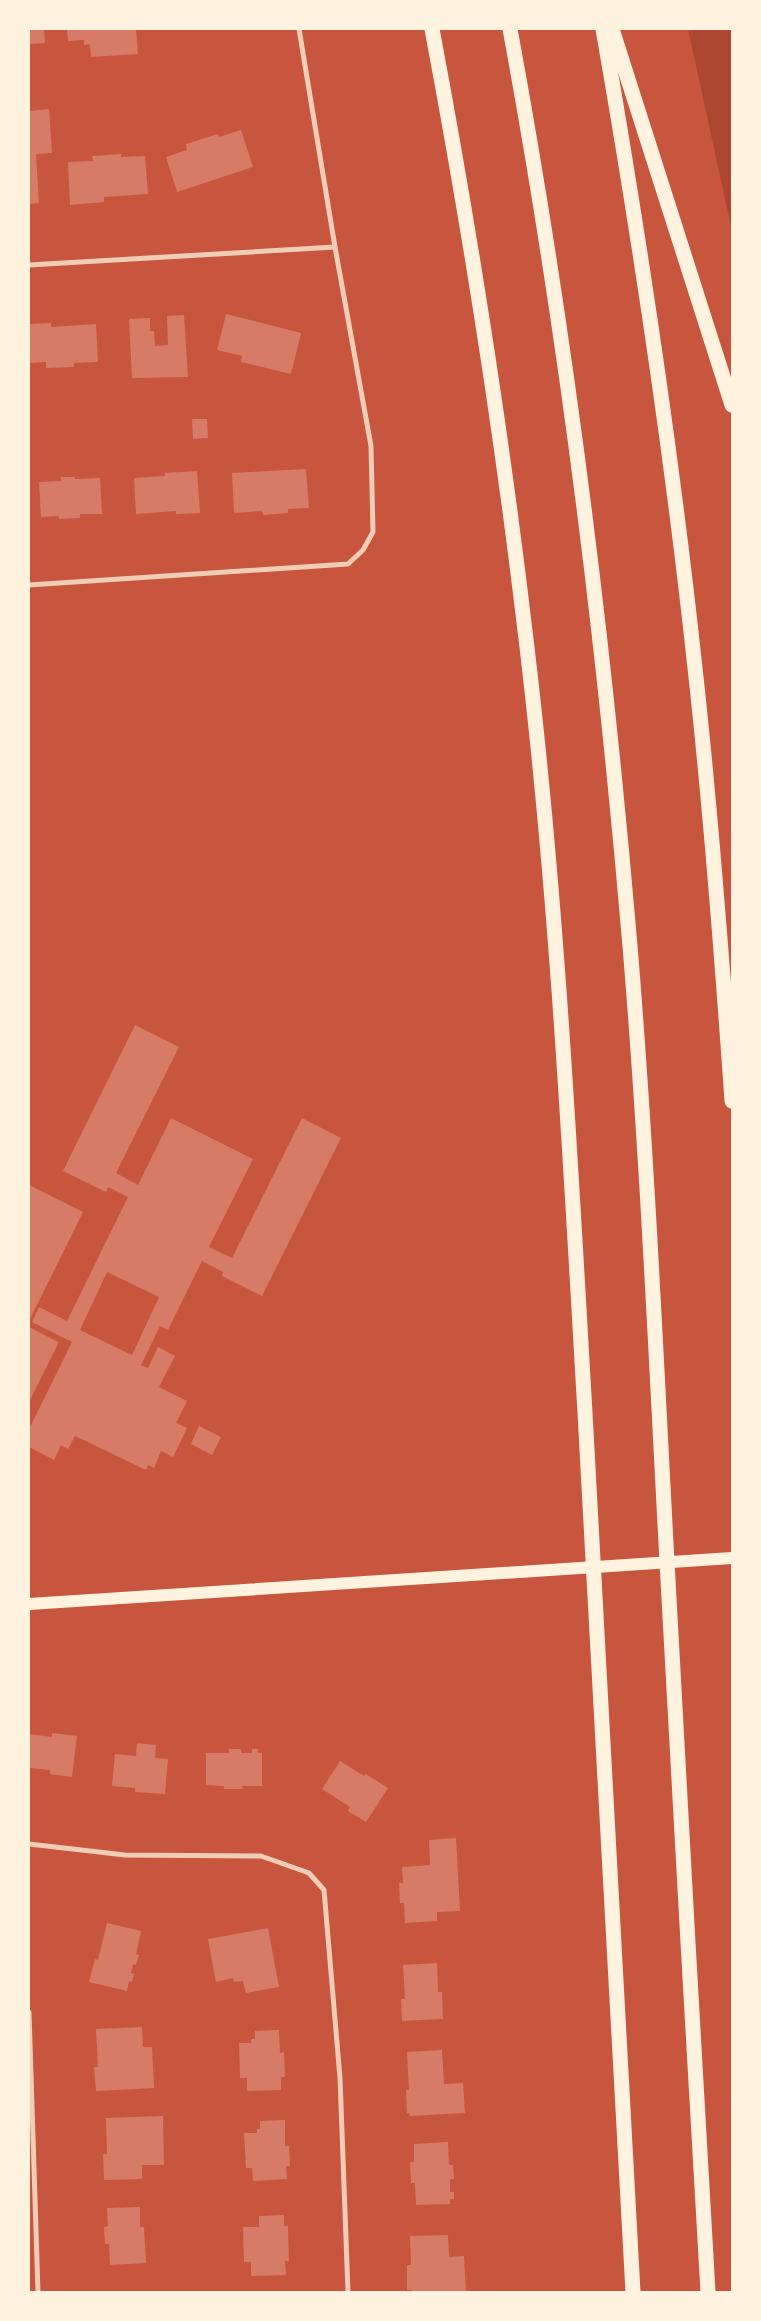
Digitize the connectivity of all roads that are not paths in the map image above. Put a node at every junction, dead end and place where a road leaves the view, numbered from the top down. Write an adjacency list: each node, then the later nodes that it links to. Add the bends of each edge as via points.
1 (299, 29): 6 (street)
2 (432, 29): 17 (highway, via 479,295 505,469 546,830 564,1045)
3 (510, 29): 18 (highway, via 570,405 607,699 632,973 648,1193)
4 (603, 29): 10 (highway, via 631,190 684,570 709,811)
5 (612, 29): 8 (highway)
6 (335, 247): 7 (street); 9 (street, via 371,446 373,532 363,550 348,564)
7 (29, 266)
8 (732, 405)
9 (29, 585)
10 (732, 1101)
11 (732, 1558): 12 (main road)
12 (29, 1604)
13 (29, 1844): 16 (street, via 125,1855 261,1856 309,1873 324,1890 340,2078)
14 (29, 2012): 15 (street)
15 (38, 2292)
16 (348, 2292)
17 (633, 2292)
18 (708, 2292)

